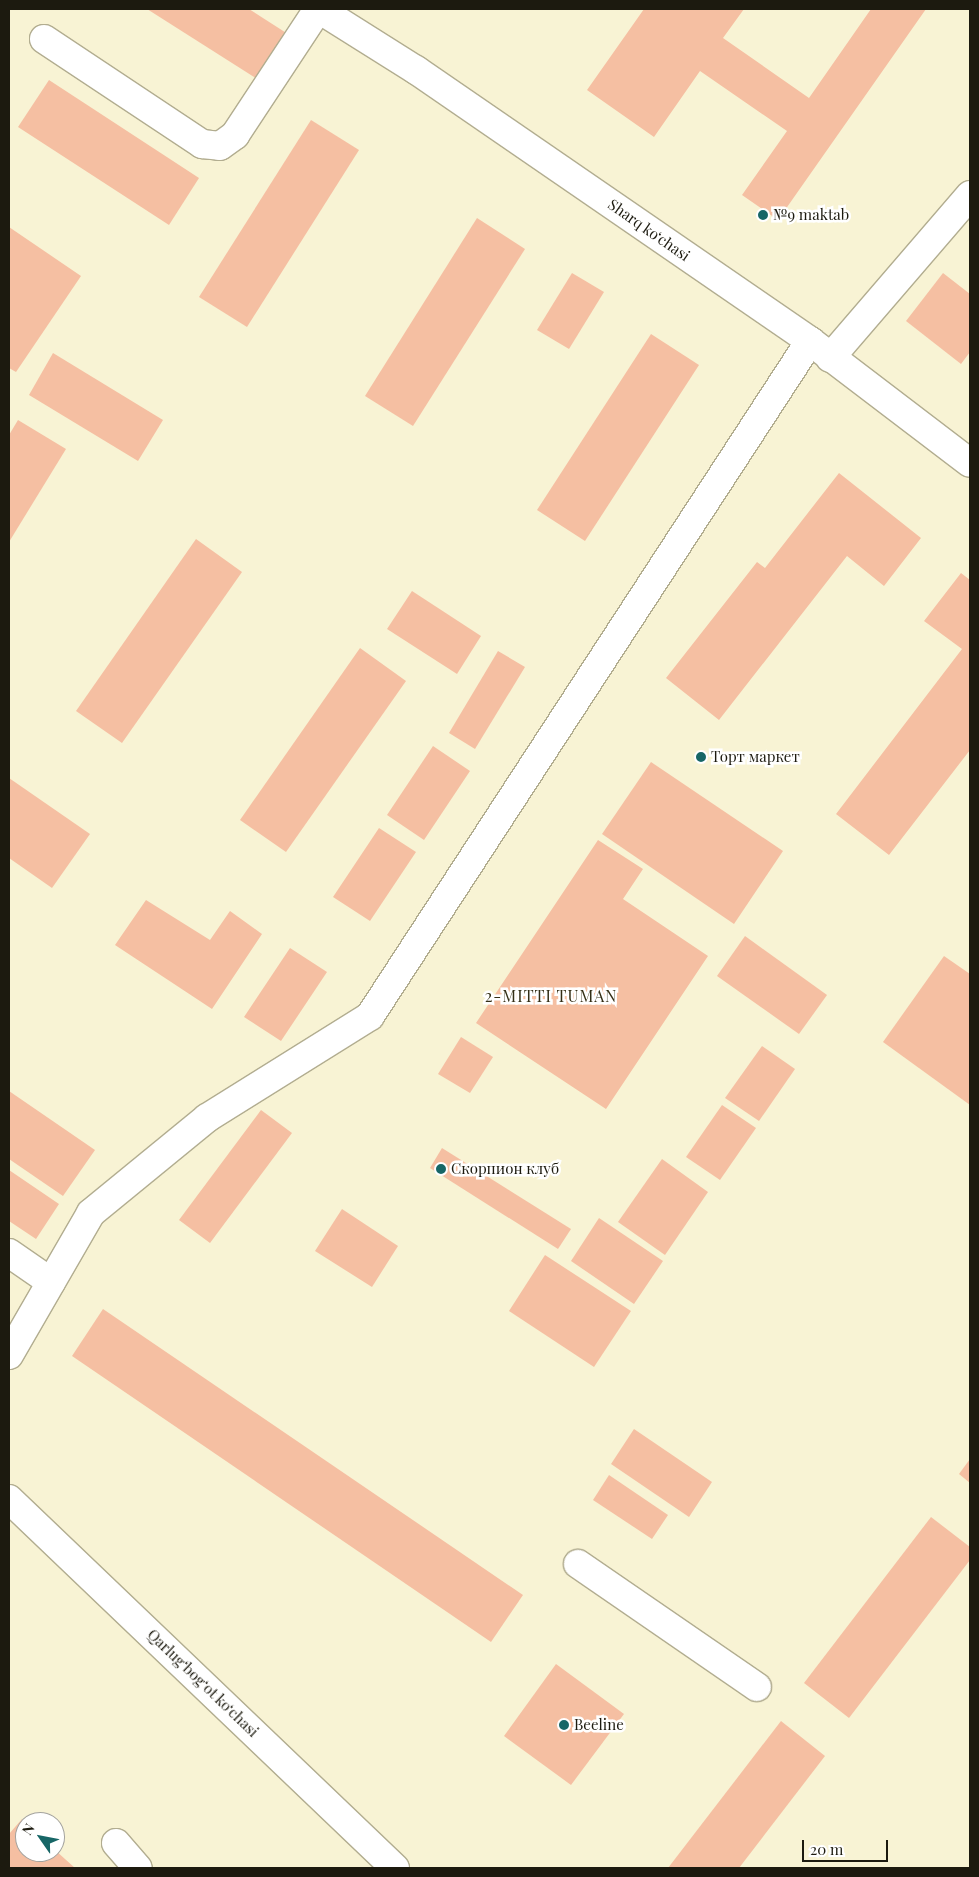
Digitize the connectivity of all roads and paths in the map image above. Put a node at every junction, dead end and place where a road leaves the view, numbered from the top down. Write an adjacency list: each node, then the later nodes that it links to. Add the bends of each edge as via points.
1 (319, 9): 2 (street, via 235,135 220,146 202,144); 4 (street, Sharq ko‘chasi, via 416,70)
2 (44, 39)
3 (970, 195): 4 (street)
4 (820, 350): 5 (street, Sharq ko‘chasi); 7 (street, via 370,1016 207,1118 91,1213)
5 (970, 463)
6 (9, 1253): 7 (street)
7 (51, 1282): 8 (street)
8 (9, 1355)
9 (9, 1498): 14 (street, Qarlug‘bog‘ot ko‘chasi)
10 (578, 1564): 11 (street)
11 (757, 1686)
12 (116, 1843): 13 (street)
13 (138, 1868)
14 (395, 1868)

